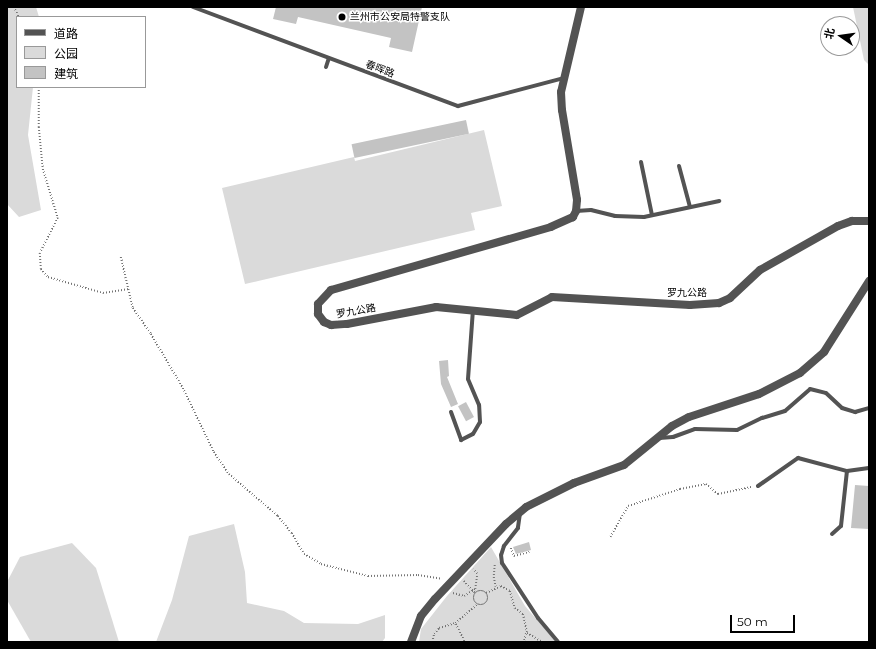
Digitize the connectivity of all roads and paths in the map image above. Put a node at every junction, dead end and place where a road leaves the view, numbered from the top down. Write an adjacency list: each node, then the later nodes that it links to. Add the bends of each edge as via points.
1 (14, 7): 4 (path)
2 (193, 7): 5 (lane, 春晖路)
3 (582, 7): 7 (street)
4 (19, 16)
5 (329, 58): 6 (lane); 7 (lane, 春晖路, via 458,106)
6 (326, 67)
7 (565, 78): 13 (street, via 561,92 562,110 576,193)
8 (40, 88): 18 (path, via 38,126 44,169 58,218 40,253 42,269 48,277 103,293)
9 (641, 162): 14 (lane)
10 (679, 166): 12 (lane)
11 (719, 201): 12 (lane)
12 (690, 207): 14 (lane)
13 (576, 211): 14 (lane, via 591,210 615,216); 19 (street, 罗九公路, via 565,222 551,227 331,290 318,304 318,314 324,322 331,325 436,307)
14 (652, 215)
15 (869, 221): 19 (street, 罗九公路, via 852,221 838,226 760,270 730,298 719,303 690,305 552,297 517,315)
16 (121, 257): 18 (path)
17 (869, 281): 22 (street, via 824,352 800,373 759,394 689,417)
18 (129, 289): 34 (path, via 133,308 183,388 214,452 230,474 278,516 304,554 321,564 368,576 418,575)
19 (473, 310): 21 (lane, via 468,379 479,405 480,422 472,434 461,440)
20 (869, 408): 22 (lane, via 855,412 842,408 826,393 810,389 785,411 737,430 695,429 674,437)
21 (451, 412)
22 (657, 438): 26 (street, via 624,465 544,497)
23 (869, 468): 24 (lane)
24 (847, 471): 25 (lane, via 798,458); 27 (lane, via 841,526)
25 (758, 486): 28 (path, via 718,494 706,484 680,489 628,506)
26 (520, 512): 29 (lane, via 518,528); 34 (street)
27 (832, 534)
28 (610, 537)
29 (509, 540): 30 (path, via 514,556); 31 (lane)
30 (530, 552)
31 (501, 555): 35 (path, via 495,567); 48 (lane, via 502,563)
32 (471, 566): 36 (path, via 477,574)
33 (461, 578): 36 (path)
34 (452, 580): 43 (street, via 421,616)
35 (496, 587): 39 (path); 42 (path, via 506,587 510,591 515,608 523,614)
36 (473, 591): 37 (path, via 464,596); 38 (path)
37 (449, 592)
38 (476, 593): 39 (path); 40 (path, via 474,599)
39 (486, 593): 40 (path, via 487,602)
40 (478, 604): 41 (path)
41 (455, 623): 44 (path, via 439,628); 45 (path)
42 (527, 633): 46 (path); 47 (path)
43 (410, 642)
44 (432, 642)
45 (465, 642)
46 (524, 642)
47 (542, 642)
48 (558, 642)

